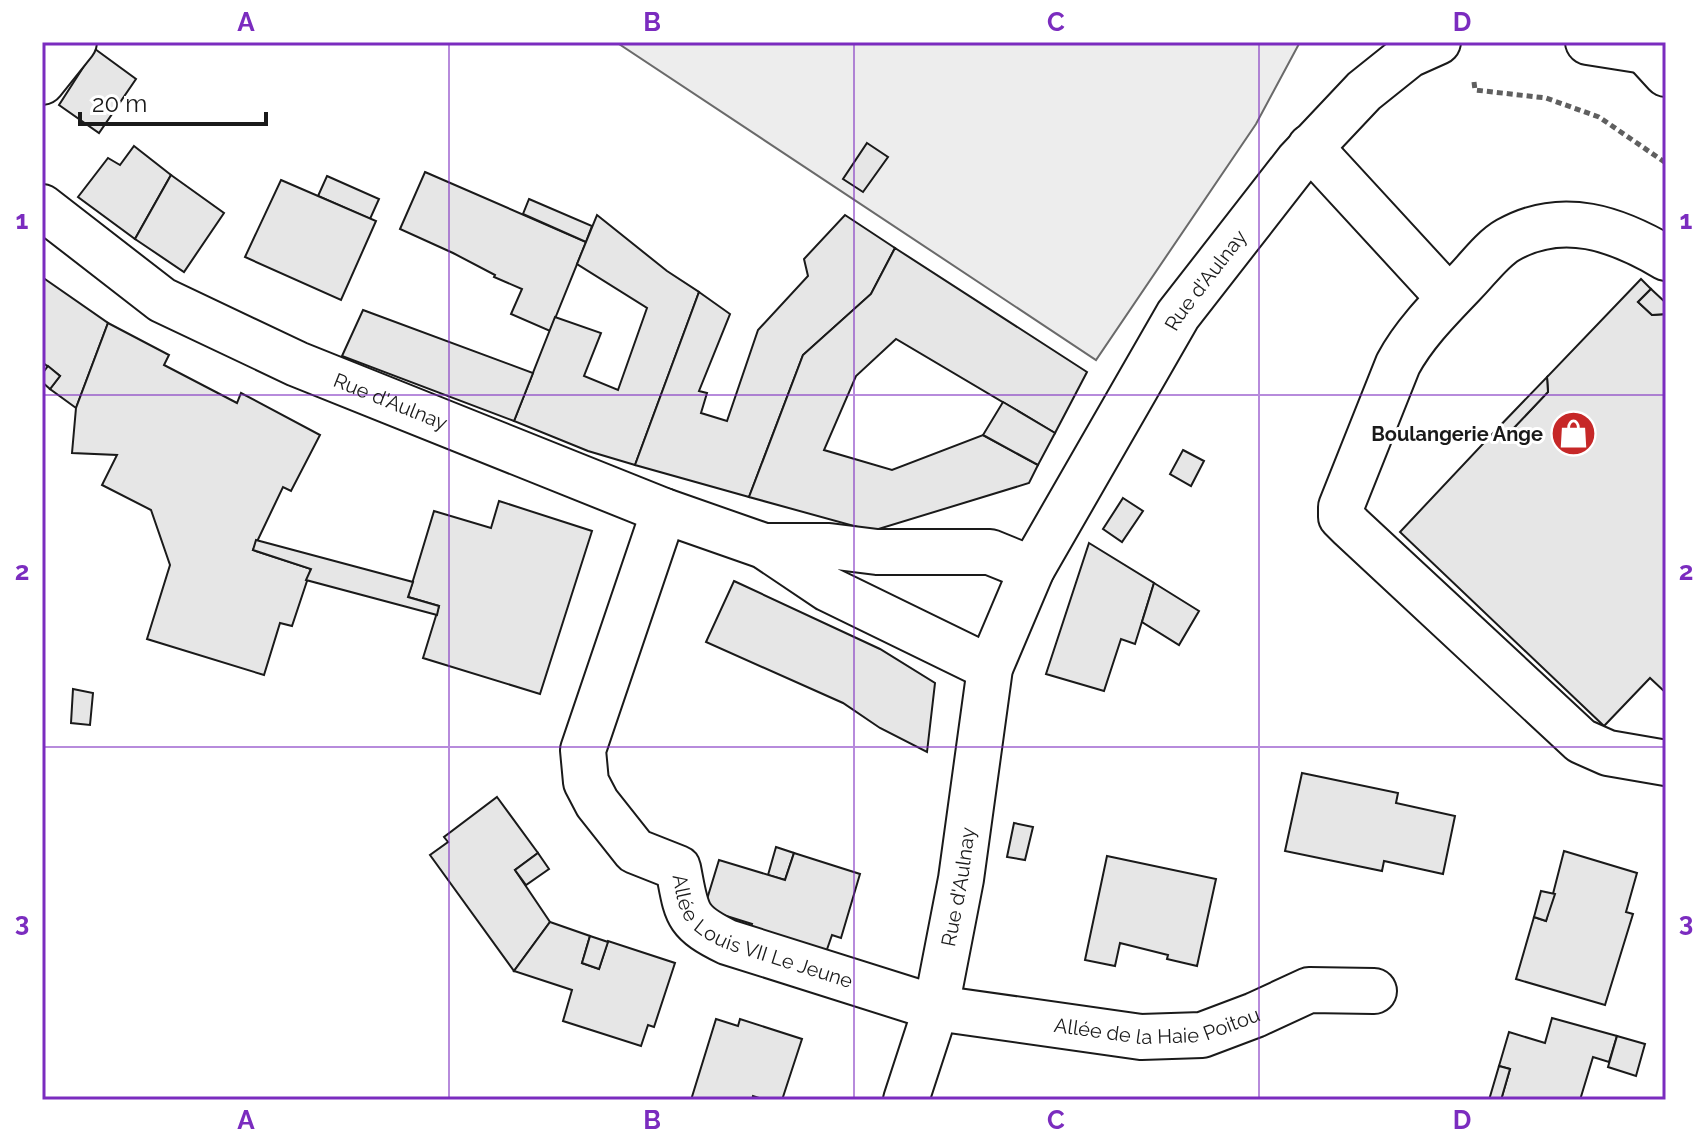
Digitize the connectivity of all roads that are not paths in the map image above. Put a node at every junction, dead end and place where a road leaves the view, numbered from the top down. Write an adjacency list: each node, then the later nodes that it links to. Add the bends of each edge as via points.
1 (74, 42): 5 (street)
2 (1588, 42): 4 (street)
3 (1419, 46): 6 (street, Rue d'Aulnay, via 1364,91)
4 (1650, 56)
5 (42, 82)
6 (1310, 147): 9 (street); 12 (street, Rue d'Aulnay, via 1178,315)
7 (42, 207): 10 (street, Rue d'Aulnay, via 162,300 297,364)
8 (1666, 258): 9 (street, via 1609,229 1581,224 1540,228 1507,240)
9 (1449, 298): 14 (street, via 1398,364 1341,517 1581,741 1608,753)
10 (664, 511): 11 (street, Rue d'Aulnay); 16 (street, Allée Louis VII Le Jeune, via 583,750 586,782 597,803 635,851 678,868 688,916 703,931)
11 (764, 546): 12 (street, Rue d'Aulnay, via 990,552); 13 (street, Rue d'Aulnay, via 828,589)
12 (1032, 569): 13 (street, Rue d'Aulnay)
13 (990, 668): 16 (street, Rue d'Aulnay, via 961,879)
14 (1666, 763)
15 (1374, 991): 16 (street, Allée de la Haie Poitou, via 1309,990 1202,1035 1141,1037)
16 (936, 1008): 17 (street, Rue d'Aulnay)
17 (906, 1100)

